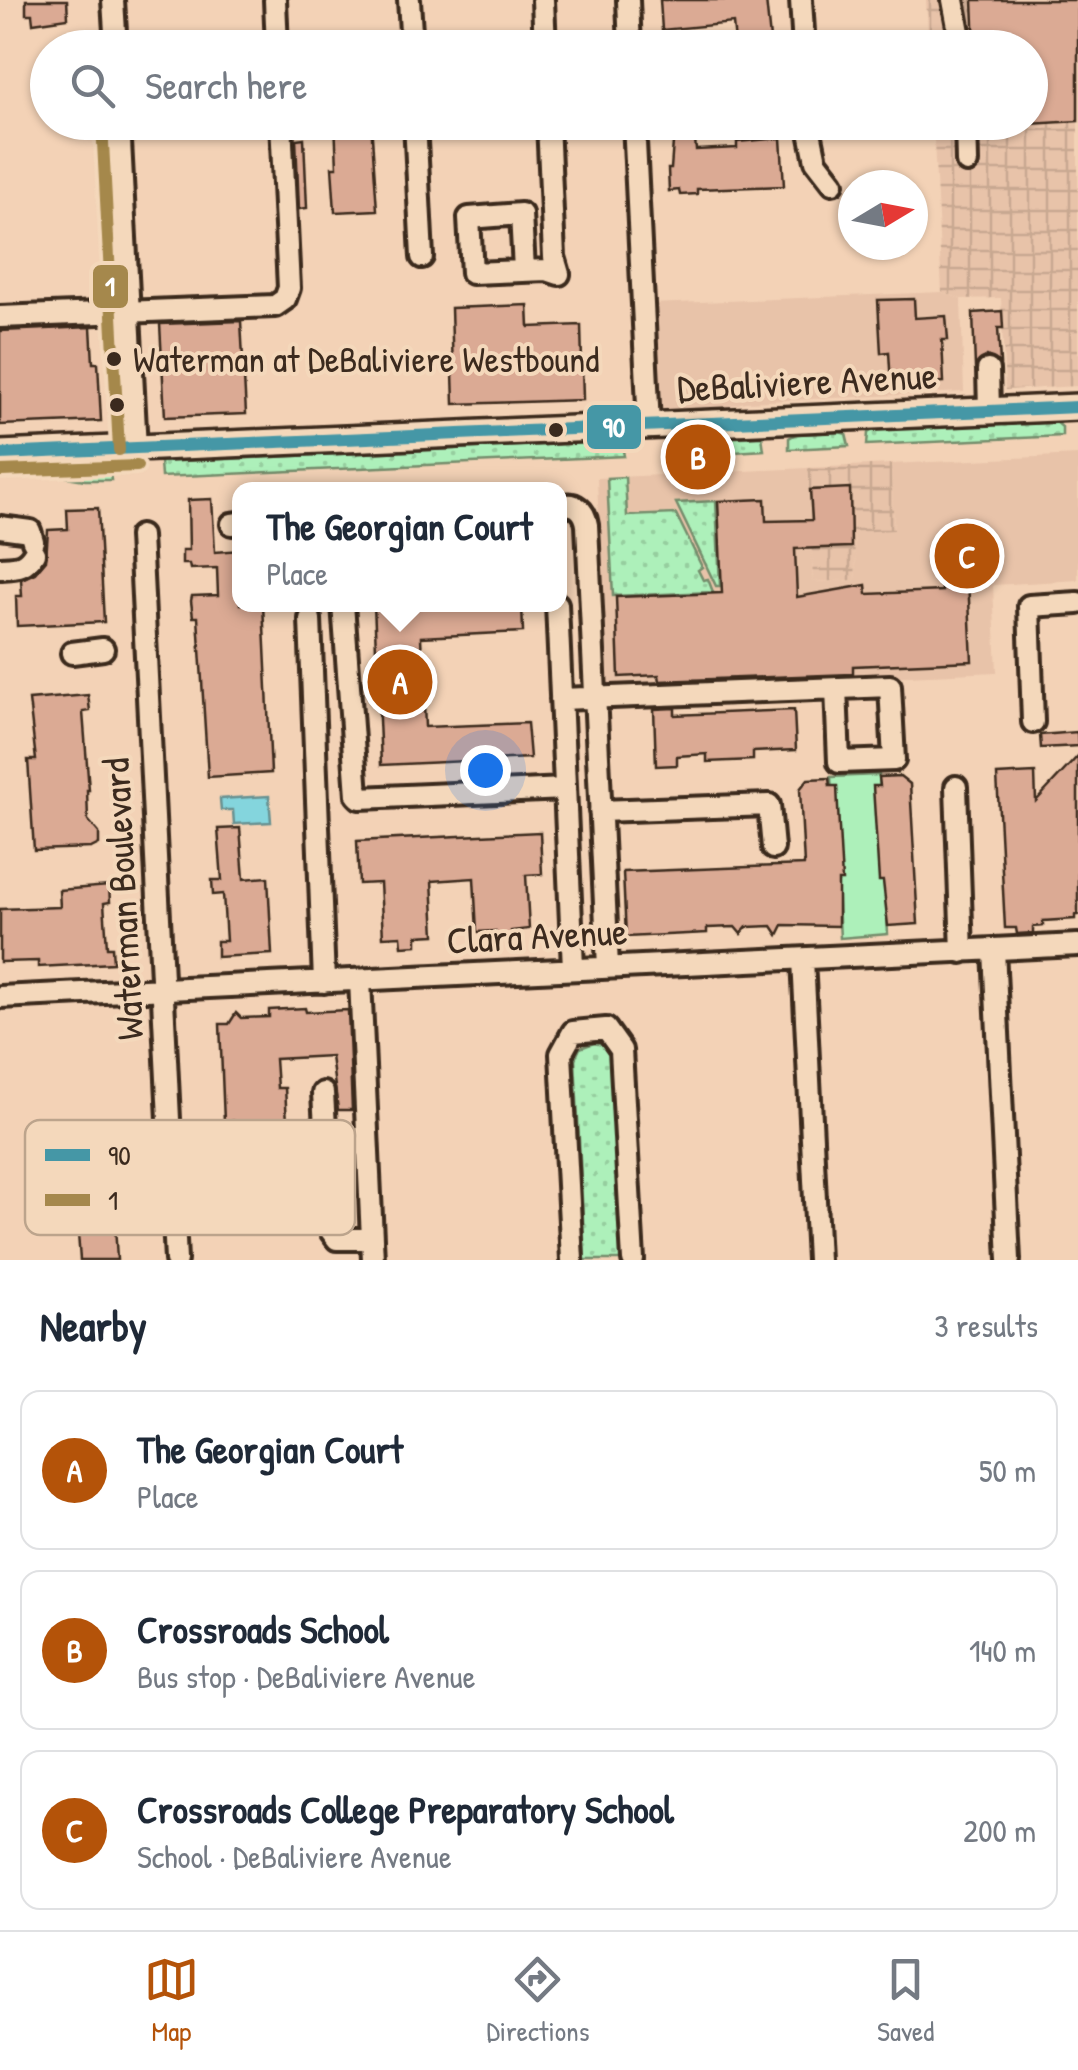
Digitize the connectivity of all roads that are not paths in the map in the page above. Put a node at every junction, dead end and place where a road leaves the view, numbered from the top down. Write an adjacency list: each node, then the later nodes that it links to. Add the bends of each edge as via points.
1 (113, 0): 8 (street)
2 (274, 0): 9 (street)
3 (409, 0): 10 (street)
4 (543, 0): 11 (street)
5 (628, 0): 12 (street)
6 (801, 0): 13 (street)
7 (953, 0): 14 (street)
8 (115, 30)
9 (276, 30)
10 (411, 30)
11 (544, 30)
12 (629, 30)
13 (803, 30)
14 (959, 30)
15 (120, 140): 26 (street)
16 (282, 140): 26 (street, via 285,299 275,306)
17 (416, 140): 24 (street)
18 (549, 140): 25 (street, via 559,274)
19 (635, 140): 31 (street)
20 (812, 140): 23 (street, via 816,161)
21 (967, 140): 22 (street)
22 (968, 162)
23 (833, 182)
24 (422, 257)
25 (524, 270)
26 (128, 311): 27 (street); 32 (street)
27 (0, 317)
28 (988, 370): 30 (street)
29 (1078, 407): 30 (main road, DeBaliviere Avenue)
30 (990, 411): 31 (main road, DeBaliviere Avenue)
31 (649, 426): 32 (main road, DeBaliviere Avenue)
32 (136, 449): 33 (main road, DeBaliviere Avenue)
33 (0, 454)
34 (567, 507): 45 (street, via 586,517)
35 (0, 527): 37 (street, via 30,531 33,547 28,563)
36 (140, 536): 60 (street, Waterman Boulevard)
37 (0, 568)
38 (1078, 603): 47 (street, via 1029,606)
39 (344, 612): 49 (street, via 360,798)
40 (557, 612): 46 (street)
41 (310, 619): 59 (street)
42 (103, 649): 43 (street)
43 (72, 653)
44 (836, 688): 44 (street, via 890,686 894,760 838,762); 45 (street)
45 (603, 698): 46 (street); 50 (street)
46 (561, 700): 49 (street)
47 (1033, 722)
48 (956, 787): 54 (street)
49 (565, 789): 57 (street)
50 (600, 811): 51 (street, via 770,805); 56 (street)
51 (773, 848)
52 (1078, 945): 53 (street, Clara Avenue)
53 (994, 950): 54 (street, Clara Avenue); 72 (street)
54 (962, 952): 55 (street, Clara Avenue)
55 (803, 959): 56 (street, Clara Avenue); 71 (street)
56 (608, 967): 57 (street, Clara Avenue)
57 (574, 968): 58 (street, Clara Avenue)
58 (360, 980): 59 (street, Clara Avenue); 67 (street)
59 (324, 982): 60 (street, Clara Avenue)
60 (162, 990): 61 (street, Clara Avenue); 63 (street, Waterman Boulevard)
61 (0, 997)
62 (323, 1093): 64 (street)
63 (169, 1120)
64 (324, 1120)
65 (175, 1235): 68 (street, Waterman Boulevard)
66 (333, 1235): 67 (street)
67 (373, 1249)
68 (176, 1260)
69 (572, 1260): 70 (street, via 561,1054 573,1032 606,1029 621,1050)
70 (633, 1260)
71 (818, 1260)
72 (1010, 1260)

